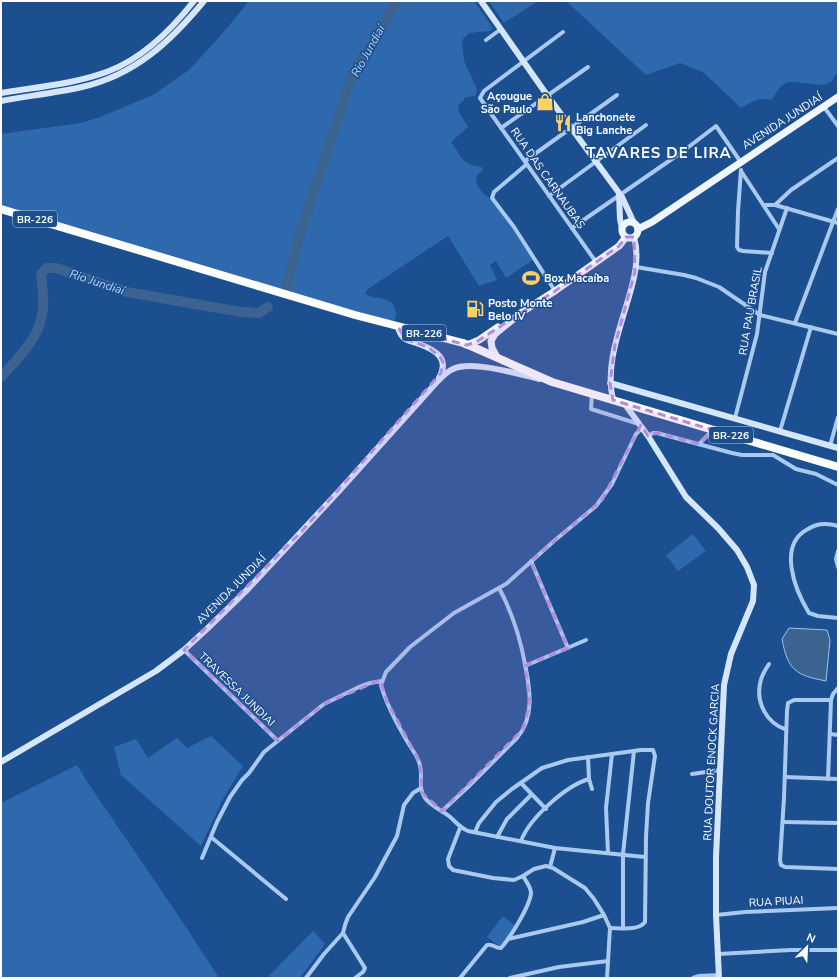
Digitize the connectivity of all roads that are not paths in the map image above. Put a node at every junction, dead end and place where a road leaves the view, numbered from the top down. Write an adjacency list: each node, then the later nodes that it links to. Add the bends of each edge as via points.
1 (194, 1): 9 (street, via 154,43 131,60 111,70 75,81)
2 (204, 1): 13 (street, via 161,47 123,72 82,87)
3 (481, 1): 4 (street)
4 (501, 29): 6 (street); 7 (street)
5 (563, 32): 7 (street)
6 (486, 40)
7 (524, 62): 10 (street); 17 (street, RUA DAS CARNAUBAS, via 482,92 480,98)
8 (588, 67): 10 (street)
9 (1, 93)
10 (548, 95): 17 (street); 18 (street)
11 (617, 95): 18 (street)
12 (838, 96): 14 (main road, AVENIDA JUNDIAÍ)
13 (1, 101)
14 (824, 107): 16 (street); 22 (main road, AVENIDA JUNDIAÍ)
15 (646, 125): 20 (street)
16 (838, 126)
17 (501, 128): 21 (street, RUA DAS CARNAUBAS)
18 (571, 128): 20 (street); 21 (street)
19 (838, 158): 26 (street, via 791,190)
20 (595, 161): 23 (street); 24 (street)
21 (526, 163): 24 (street, RUA DAS CARNAUBAS); 40 (street, via 494,192 492,198)
22 (739, 165): 23 (street, via 716,126); 25 (street); 31 (main road, AVENIDA JUNDIAÍ, via 652,222); 37 (street, via 737,247 743,251)
23 (619, 194): 31 (street); 32 (street); 34 (street)
24 (548, 196): 32 (street, RUA DAS CARNAUBAS)
25 (765, 205): 26 (street); 33 (street)
26 (775, 205): 27 (street)
27 (787, 208): 30 (street); 33 (street, RUA PAU BRASIL)
28 (1, 209): 44 (highway, BR-226)
29 (838, 209): 30 (street)
30 (836, 222): 43 (street)
31 (636, 226): 34 (main road, via 630,222); 36 (main road, via 638,233)
32 (572, 228): 38 (street, RUA DAS CARNAUBAS)
33 (779, 228): 37 (street, RUA PAU BRASIL)
34 (622, 229): 35 (main road)
35 (626, 237): 36 (main road); 38 (main road, via 620,246)
36 (634, 237): 39 (street)
37 (772, 253): 41 (street, RUA PAU BRASIL, via 765,272)
38 (596, 262): 40 (main road)
39 (636, 266): 41 (street, via 707,282); 51 (street, via 615,345)
40 (555, 291): 42 (main road)
41 (760, 315): 43 (street); 56 (street, RUA PAU BRASIL)
42 (512, 320): 47 (main road); 48 (main road, via 492,338 492,348)
43 (796, 323): 45 (street)
44 (398, 327): 47 (highway, BR-226); 50 (street, AVENIDA JUNDIAÍ, via 405,339 428,348 440,357 443,368)
45 (811, 327): 46 (street); 59 (street)
46 (838, 334)
47 (467, 345): 48 (highway, BR-226)
48 (497, 357): 49 (highway, BR-226)
49 (552, 382): 50 (street, AVENIDA JUNDIAÍ, via 494,369 461,366 452,369); 52 (highway, BR-226)
50 (436, 383): 75 (street, AVENIDA JUNDIAÍ, via 248,589)
51 (610, 383): 53 (street); 56 (street)
52 (592, 394): 53 (highway, BR-226); 57 (street, via 591,409)
53 (613, 400): 54 (highway, BR-226)
54 (624, 403): 57 (street, RUA DOUTOR ENOCK GARCIA); 58 (highway, BR-226)
55 (838, 417): 62 (street)
56 (735, 418): 59 (street)
57 (641, 426): 60 (street, RUA DOUTOR ENOCK GARCIA); 69 (street, via 602,500)
58 (713, 430): 61 (street); 64 (highway, BR-226)
59 (780, 431): 62 (street)
60 (648, 436): 61 (street, via 657,433); 89 (street, RUA DOUTOR ENOCK GARCIA, via 686,497 737,550 754,585 752,605 725,676)
61 (699, 444): 64 (street, via 742,455)
62 (830, 446): 63 (street)
63 (838, 448)
64 (771, 451): 65 (highway, BR-226); 66 (street, via 796,469 816,474)
65 (838, 467)
66 (838, 485)
67 (838, 526): 72 (street, via 820,524 804,531 793,546 790,563 798,590 809,613)
68 (838, 551): 70 (street)
69 (530, 561): 71 (street); 74 (street)
70 (838, 567)
71 (499, 588): 77 (street, via 519,634); 78 (street, via 466,606 426,634 397,660)
72 (838, 618)
73 (586, 640): 74 (street)
74 (568, 648): 77 (street)
75 (184, 650): 84 (street, TRAVESSA JUNDIAI); 88 (street, AVENIDA JUNDIAÍ, via 151,674)
76 (769, 664): 81 (street, via 761,679 760,698 770,721)
77 (525, 666): 100 (street, via 530,703 524,729)
78 (382, 680): 84 (street, via 354,689 324,704); 96 (street, via 381,685 402,734 420,763)
79 (838, 688): 80 (street)
80 (831, 700): 81 (street, via 790,701 787,707); 82 (street)
81 (786, 729): 91 (street)
82 (830, 734): 83 (street); 93 (street)
83 (838, 735)
84 (278, 741): 105 (street, via 264,752 237,787)
85 (634, 751): 86 (street); 110 (street); 111 (street, via 652,750 655,756)
86 (612, 754): 87 (street); 109 (street, via 606,808)
87 (588, 757): 92 (street); 95 (street, via 551,764)
88 (1, 762)
89 (720, 770): 90 (street); 119 (street, RUA DOUTOR ENOCK GARCIA)
90 (692, 774)
91 (785, 777): 93 (street); 101 (street)
92 (589, 779): 97 (street); 99 (street, via 573,785)
93 (828, 779): 94 (street)
94 (838, 779)
95 (521, 783): 98 (street); 104 (street, via 496,802)
96 (420, 788): 100 (street, via 428,801); 122 (street, via 407,801 402,811 400,830 375,877 348,917)
97 (592, 789)
98 (532, 794): 99 (street); 106 (street, via 510,815)
99 (546, 809): 107 (street, via 527,828)
100 (442, 811): 103 (street)
101 (783, 822): 102 (street); 114 (street, via 780,860 782,865)
102 (838, 823)
103 (460, 828): 104 (street); 115 (street, via 448,859 448,865 452,869 501,880 514,880)
104 (475, 832): 106 (street)
105 (210, 837): 112 (street); 116 (street)
106 (497, 837): 107 (street)
107 (521, 841): 108 (street)
108 (555, 848): 109 (street); 113 (street)
109 (608, 853): 110 (street)
110 (623, 854): 111 (street); 121 (street)
111 (645, 857): 121 (street, via 645,922 637,927)
112 (202, 858)
113 (550, 867): 115 (street, via 534,868); 118 (street, via 589,892)
114 (838, 869)
115 (523, 876): 123 (street, via 531,894 518,924)
116 (286, 899)
117 (838, 908): 119 (street, RUA PIUAI)
118 (604, 914): 120 (street); 123 (street, via 583,922)
119 (716, 915): 125 (street, RUA DOUTOR ENOCK GARCIA)
120 (610, 928): 121 (street); 126 (street)
121 (623, 928)
122 (344, 933): 128 (street); 129 (street, via 365,968)
123 (508, 939): 130 (street, via 500,948 487,945)
124 (838, 950): 125 (street)
125 (718, 954): 127 (street, RUA DOUTOR ENOCK GARCIA)
126 (608, 961): 131 (street, via 559,967); 132 (street)
127 (719, 977): 133 (street)
128 (306, 978)
129 (355, 978)
130 (460, 978)
131 (510, 978)
132 (607, 978)
133 (693, 978)

